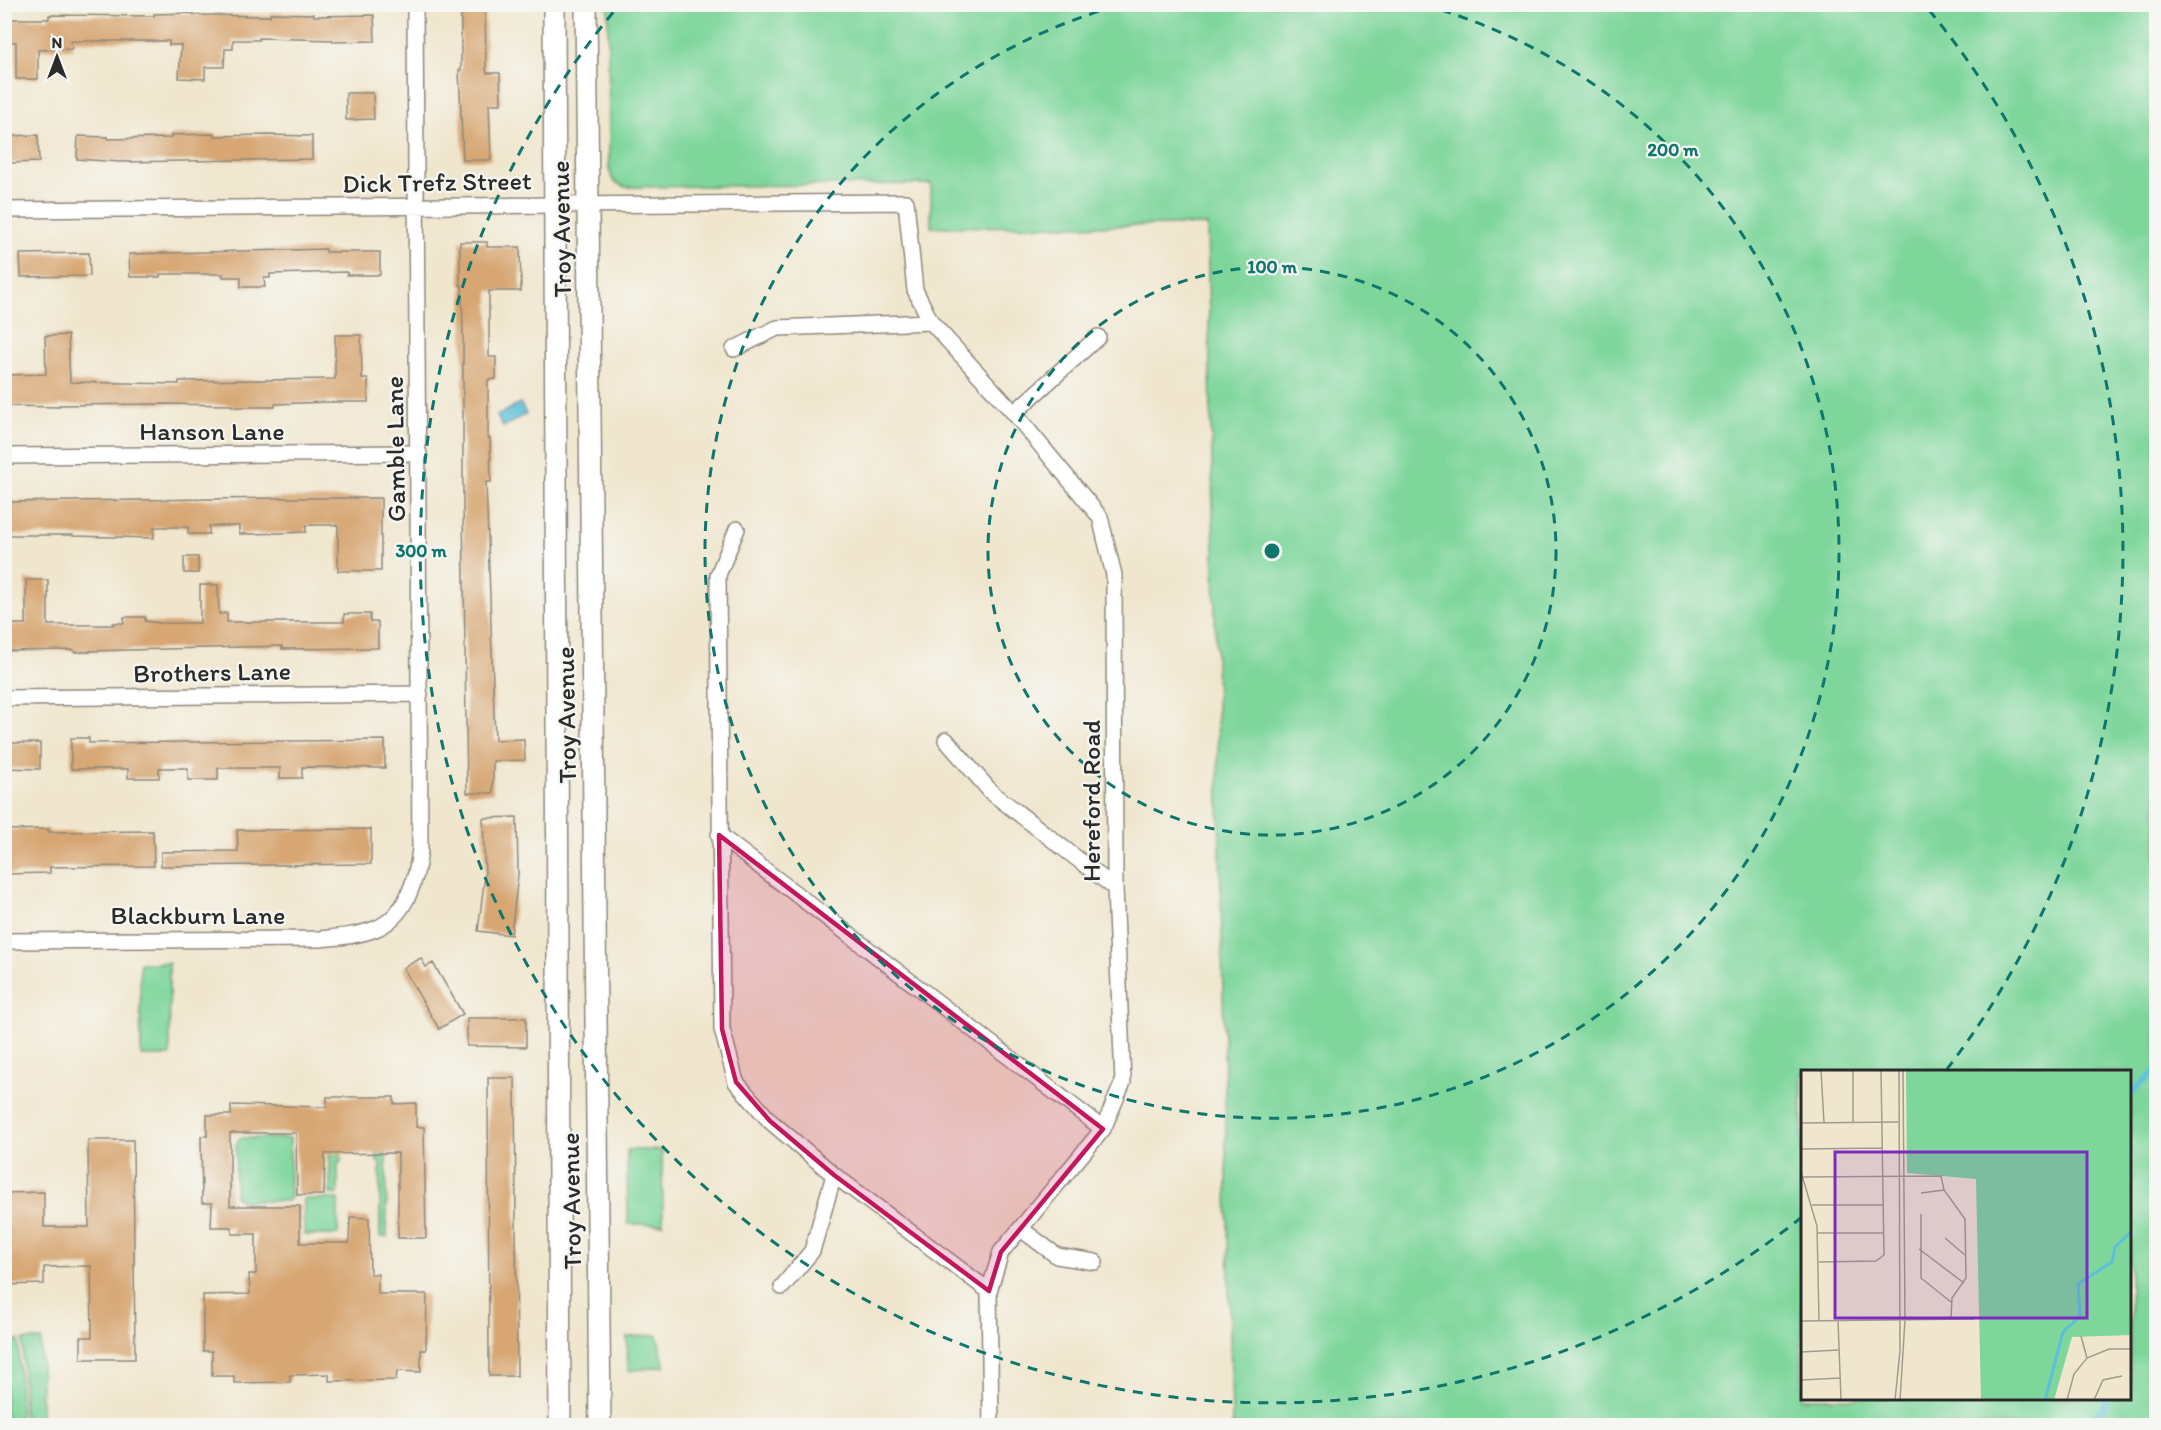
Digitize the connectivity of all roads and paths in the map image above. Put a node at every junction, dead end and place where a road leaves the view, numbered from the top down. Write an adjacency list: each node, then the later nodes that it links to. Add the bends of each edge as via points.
1 (415, 4): 7 (street, Gamble Lane)
2 (554, 4): 6 (main road, Troy Avenue)
3 (586, 4): 5 (main road, Troy Avenue)
4 (906, 202): 5 (street, Dick Trefz Street); 9 (street, Hereford Road, via 915,290)
5 (588, 204): 6 (street, Dick Trefz Street); 30 (main road, Troy Avenue)
6 (556, 205): 7 (street, Dick Trefz Street); 29 (main road, Troy Avenue)
7 (416, 206): 8 (street, Dick Trefz Street); 13 (street, Gamble Lane)
8 (4, 210)
9 (931, 322): 11 (street, via 777,328); 12 (street, Hereford Road)
10 (1098, 337): 12 (street)
11 (734, 349)
12 (1014, 413): 20 (street, Hereford Road, via 1100,517 1114,575)
13 (419, 453): 14 (street, Hanson Lane); 16 (street, Gamble Lane)
14 (4, 456)
15 (737, 529): 19 (street, via 718,575)
16 (420, 694): 17 (street, Brothers Lane); 21 (street, Gamble Lane, via 419,863 408,896)
17 (4, 698)
18 (946, 740): 20 (street, via 991,792)
19 (719, 835): 23 (street); 24 (street, via 722,1029 736,1082 771,1122)
20 (1115, 888): 23 (street, Hereford Road, via 1123,1082)
21 (389, 920): 22 (street, Blackburn Lane, via 353,936 319,939)
22 (4, 941)
23 (1103, 1129): 25 (street, Hereford Road)
24 (834, 1175): 27 (street, via 812,1251); 28 (street)
25 (1021, 1229): 26 (street, via 1057,1256); 28 (street, Hereford Road, via 1001,1251)
26 (1095, 1262)
27 (782, 1287)
28 (989, 1292): 31 (street, Hereford Road)
29 (560, 1425)
30 (600, 1425)
31 (991, 1425)

